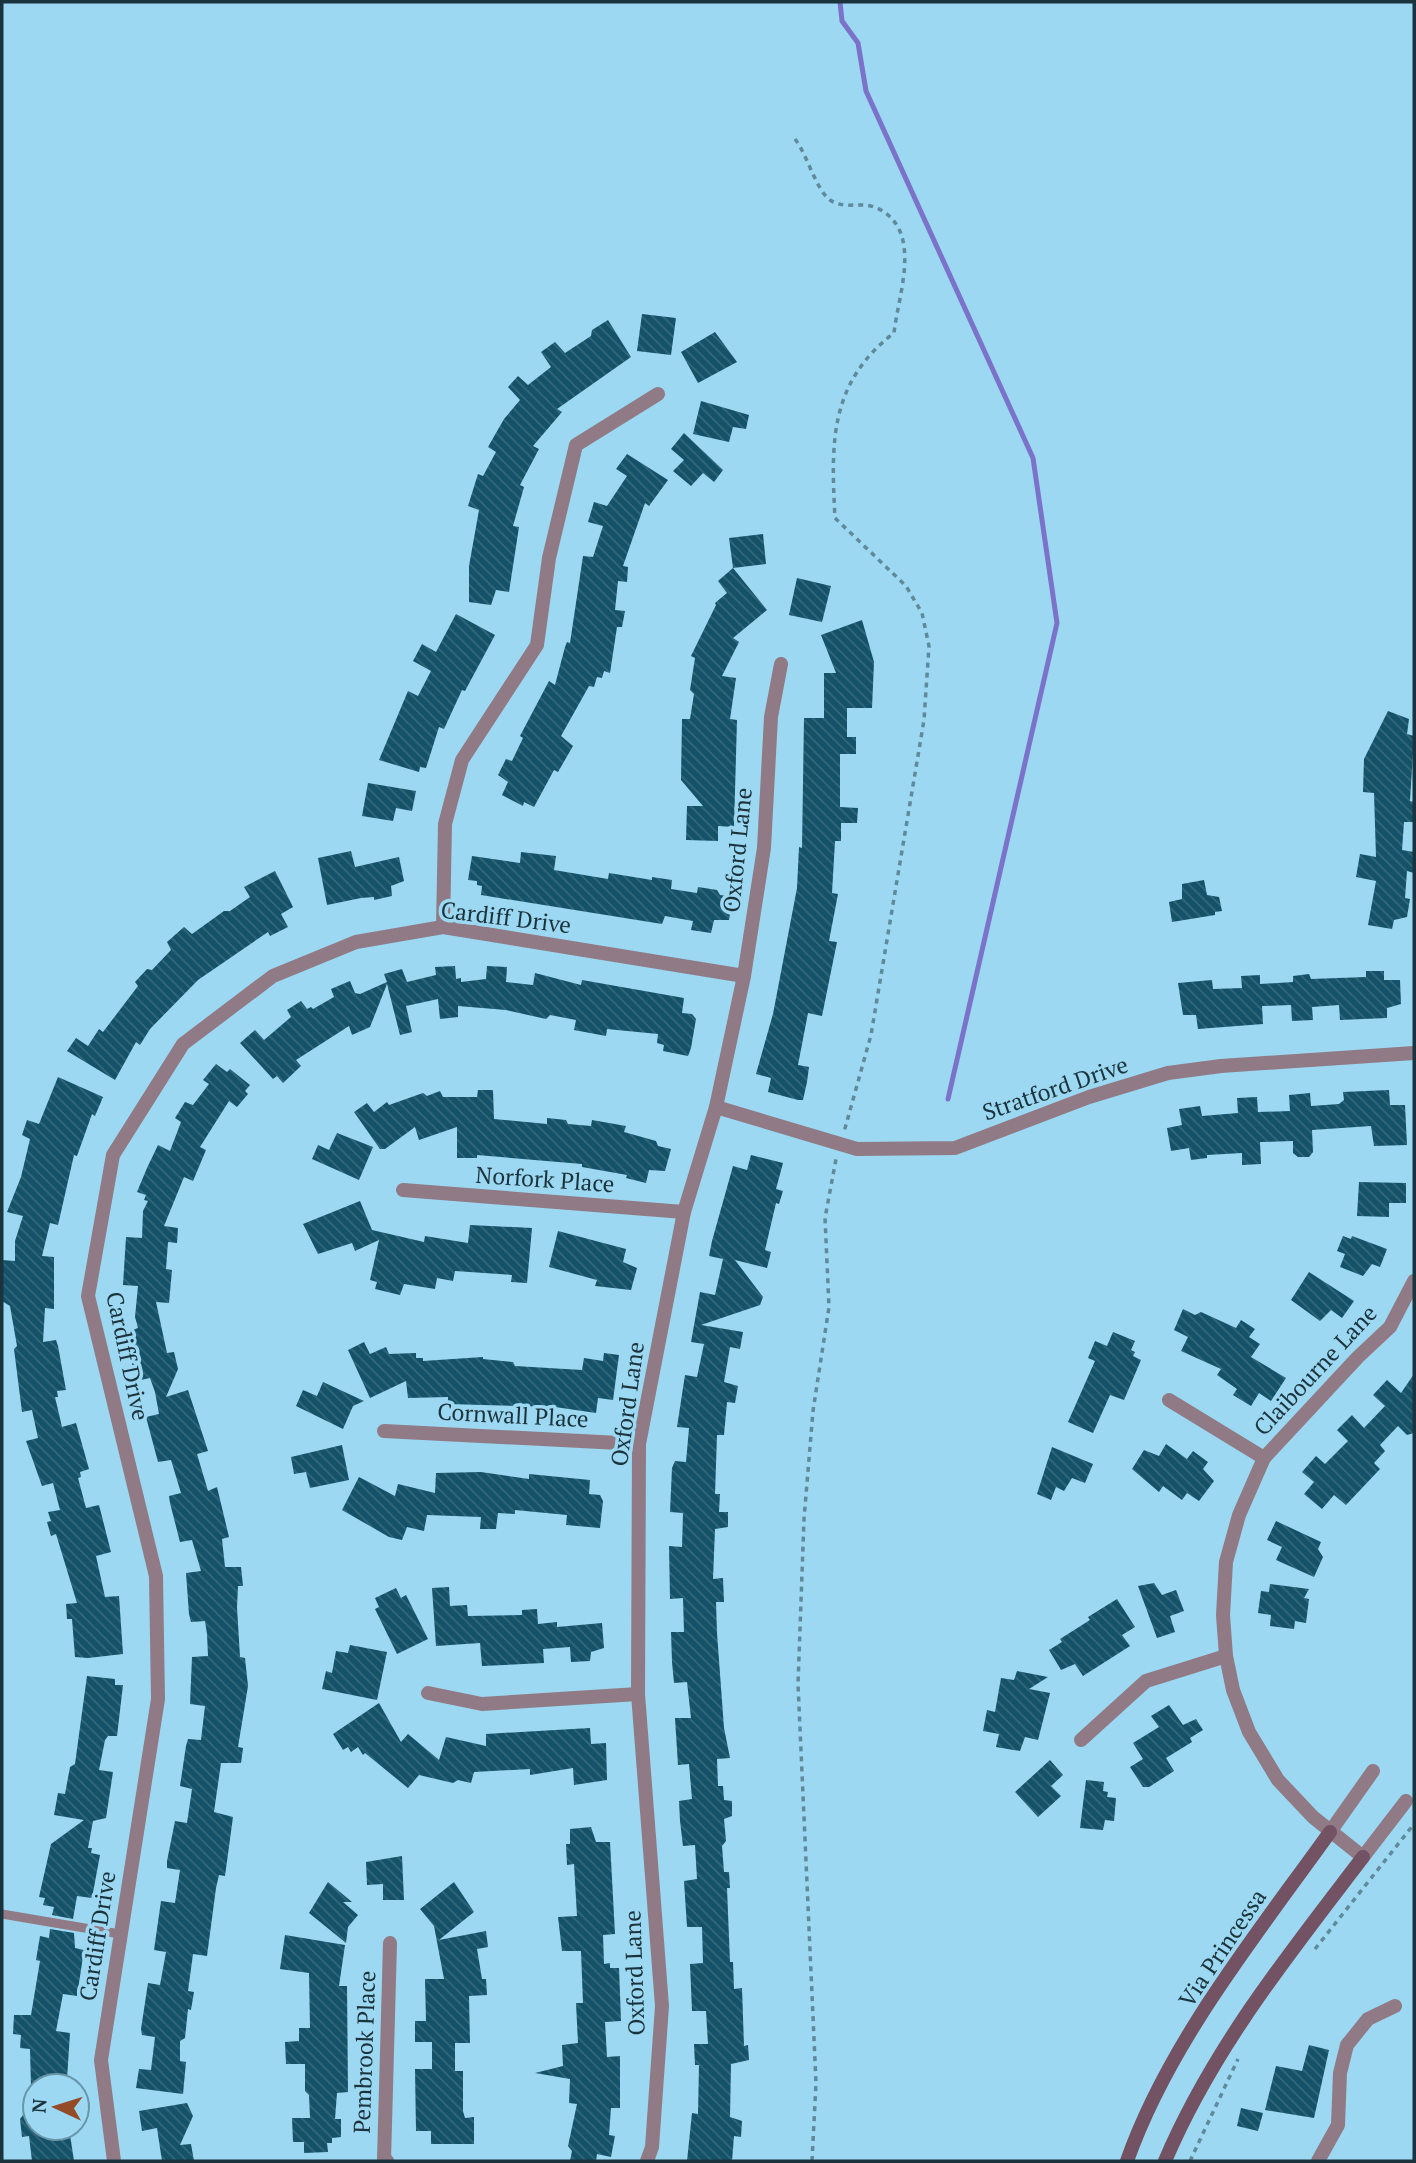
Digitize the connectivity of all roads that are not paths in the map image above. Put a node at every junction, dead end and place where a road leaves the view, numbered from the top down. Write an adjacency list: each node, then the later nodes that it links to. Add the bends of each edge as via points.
1 (658, 394): 3 (street, via 576,445 549,558 537,645 463,760 445,824)
2 (781, 664): 4 (street, Oxford Lane, via 772,717 764,848)
3 (443, 927): 4 (street, Cardiff Drive); 23 (street, Cardiff Drive, via 356,942 273,975 183,1044 113,1155 88,1296 156,1576 158,1699)
4 (744, 976): 6 (street, Oxford Lane)
5 (1414, 1053): 6 (street, Stratford Drive, via 1168,1073 1089,1097 955,1148 857,1149)
6 (716, 1107): 8 (street, Oxford Lane)
7 (403, 1190): 8 (street, Norfork Place)
8 (684, 1212): 12 (street, Oxford Lane)
9 (1414, 1281): 13 (street, Claibourne Lane, via 1390,1327)
10 (1169, 1400): 13 (street)
11 (384, 1431): 12 (street, Cornwall Place)
12 (639, 1444): 16 (street, Oxford Lane)
13 (1264, 1458): 14 (street, Claibourne Lane, via 1239,1515 1226,1562)
14 (1226, 1656): 17 (street, via 1146,1681); 20 (street, Claibourne Lane, via 1249,1732 1278,1780)
15 (428, 1693): 16 (street, via 482,1703)
16 (638, 1694): 28 (street, Oxford Lane, via 662,2006 652,2147)
17 (1081, 1740)
18 (1373, 1771): 20 (street, Via Princessa)
19 (1406, 1801): 21 (street)
20 (1330, 1832): 21 (street, Claibourne Lane); 29 (street, Via Princessa, via 1220,1985 1157,2093)
21 (1363, 1857): 30 (street, via 1250,2006 1188,2108)
22 (2, 1914): 23 (lane)
23 (120, 1934): 26 (street, Cardiff Drive, via 101,2060)
24 (390, 1943): 27 (street, Pembrook Place)
25 (1395, 2006): 31 (street, via 1368,2019 1348,2045 1340,2073 1338,2125)
26 (114, 2161)
27 (387, 2161)
28 (647, 2161)
29 (1128, 2161)
30 (1165, 2161)
31 (1318, 2161)

